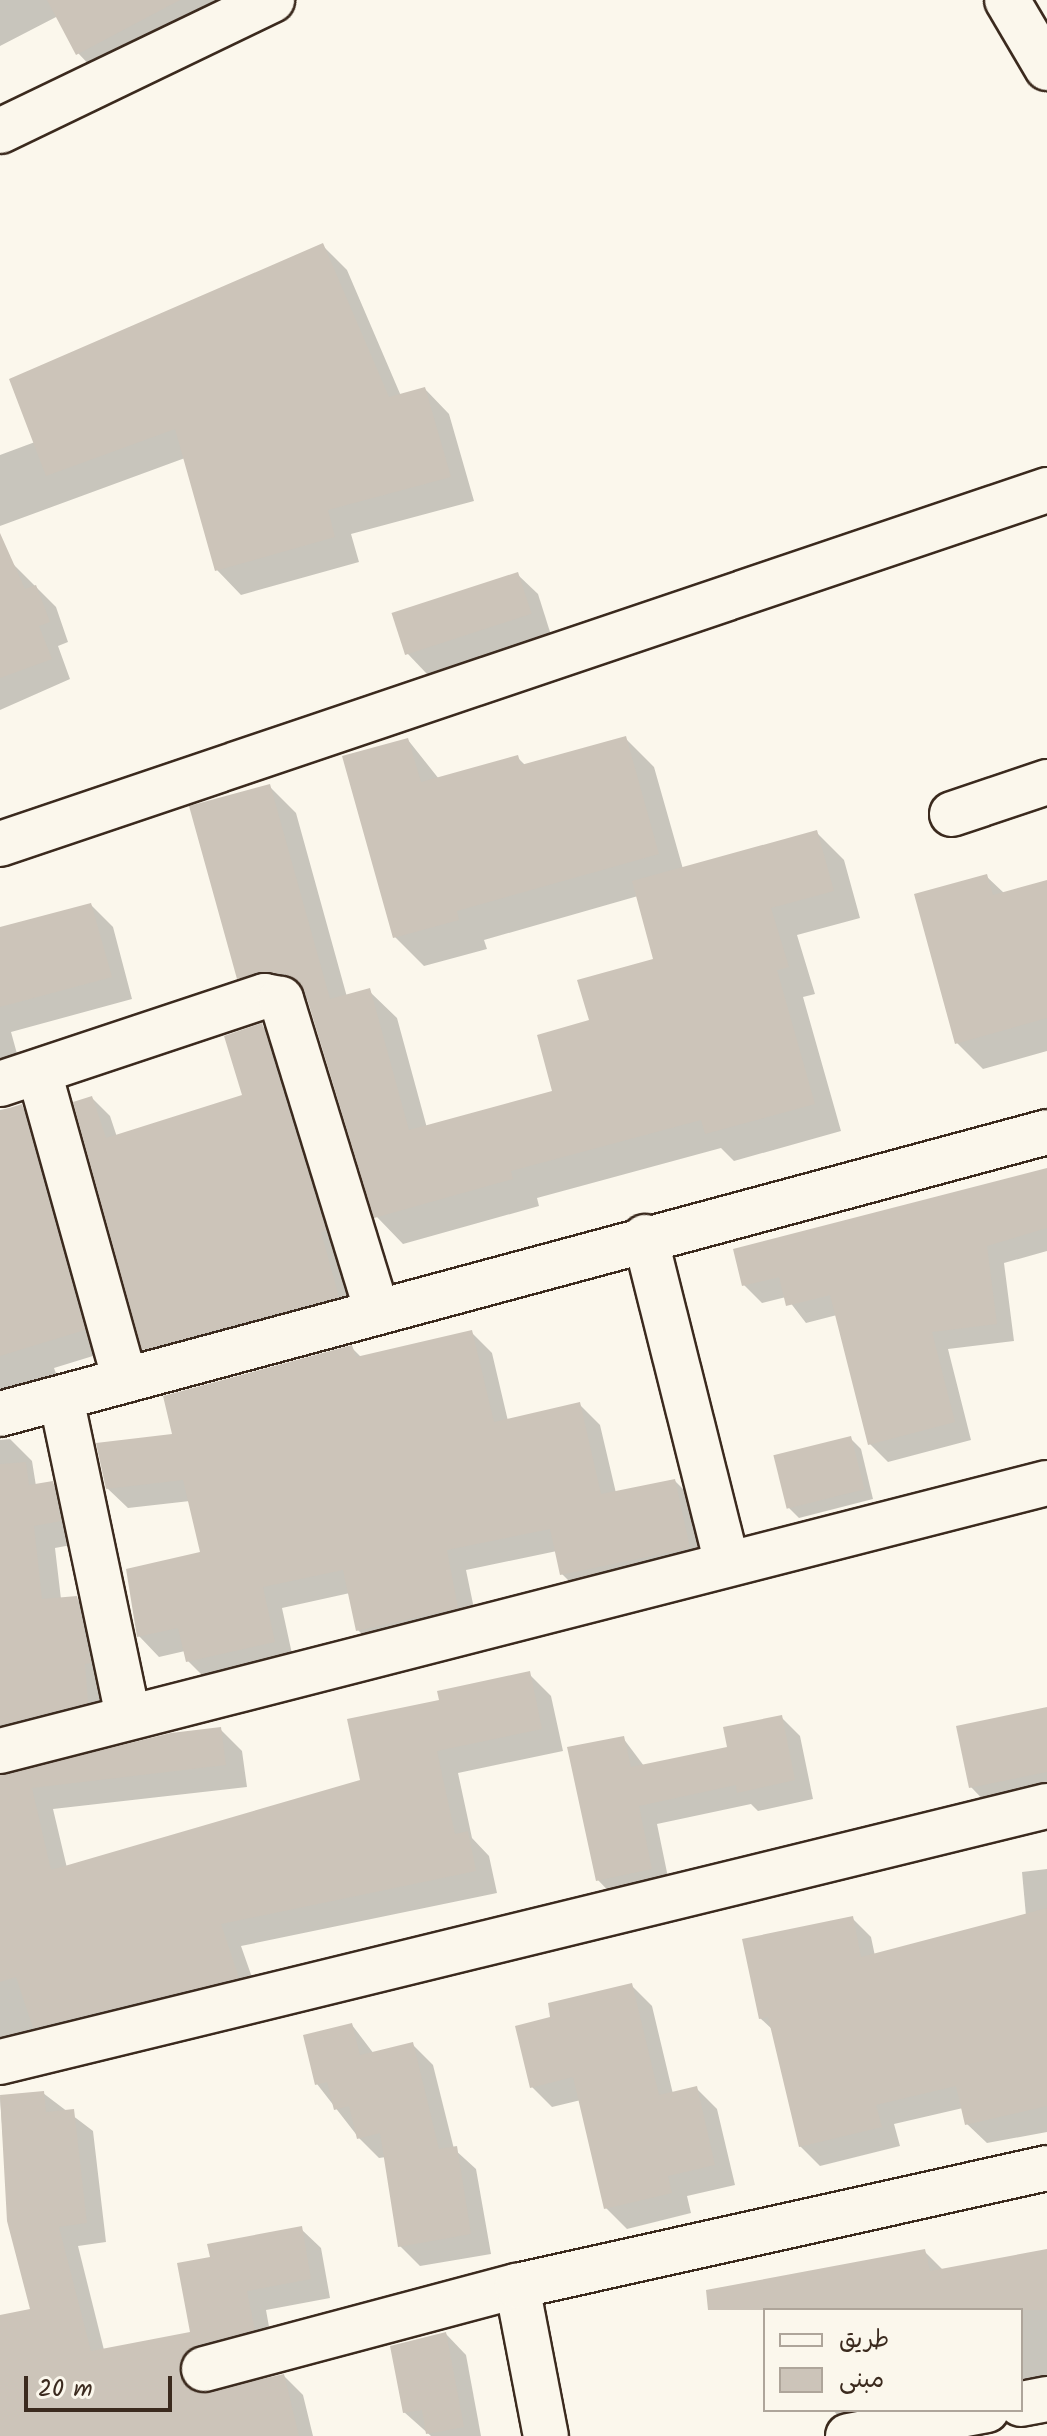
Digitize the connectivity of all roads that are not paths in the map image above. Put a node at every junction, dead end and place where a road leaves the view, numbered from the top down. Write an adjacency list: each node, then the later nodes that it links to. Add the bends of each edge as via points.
1 (272, 0): 4 (street)
2 (1007, 0): 3 (street)
3 (1047, 68)
4 (0, 131)
5 (1047, 490): 8 (street)
6 (1047, 782): 7 (street)
7 (952, 814)
8 (0, 844)
9 (20, 1078): 12 (street, via 265,996 281,999); 13 (street)
10 (1047, 1132): 11 (street)
11 (645, 1237): 12 (street); 17 (street)
12 (377, 1311): 13 (street)
13 (125, 1380): 14 (street)
14 (61, 1398): 15 (street); 18 (street)
15 (0, 1414)
16 (1047, 1483): 17 (street)
17 (727, 1564): 18 (street)
18 (128, 1717): 19 (street)
19 (0, 1751)
20 (1047, 1806): 21 (street)
21 (0, 2062)
22 (1047, 2168): 23 (street)
23 (517, 2286): 24 (street); 28 (street)
24 (204, 2369)
25 (1047, 2399): 26 (street)
26 (1023, 2404)
27 (976, 2412): 29 (street)
28 (546, 2436)
29 (848, 2436)

